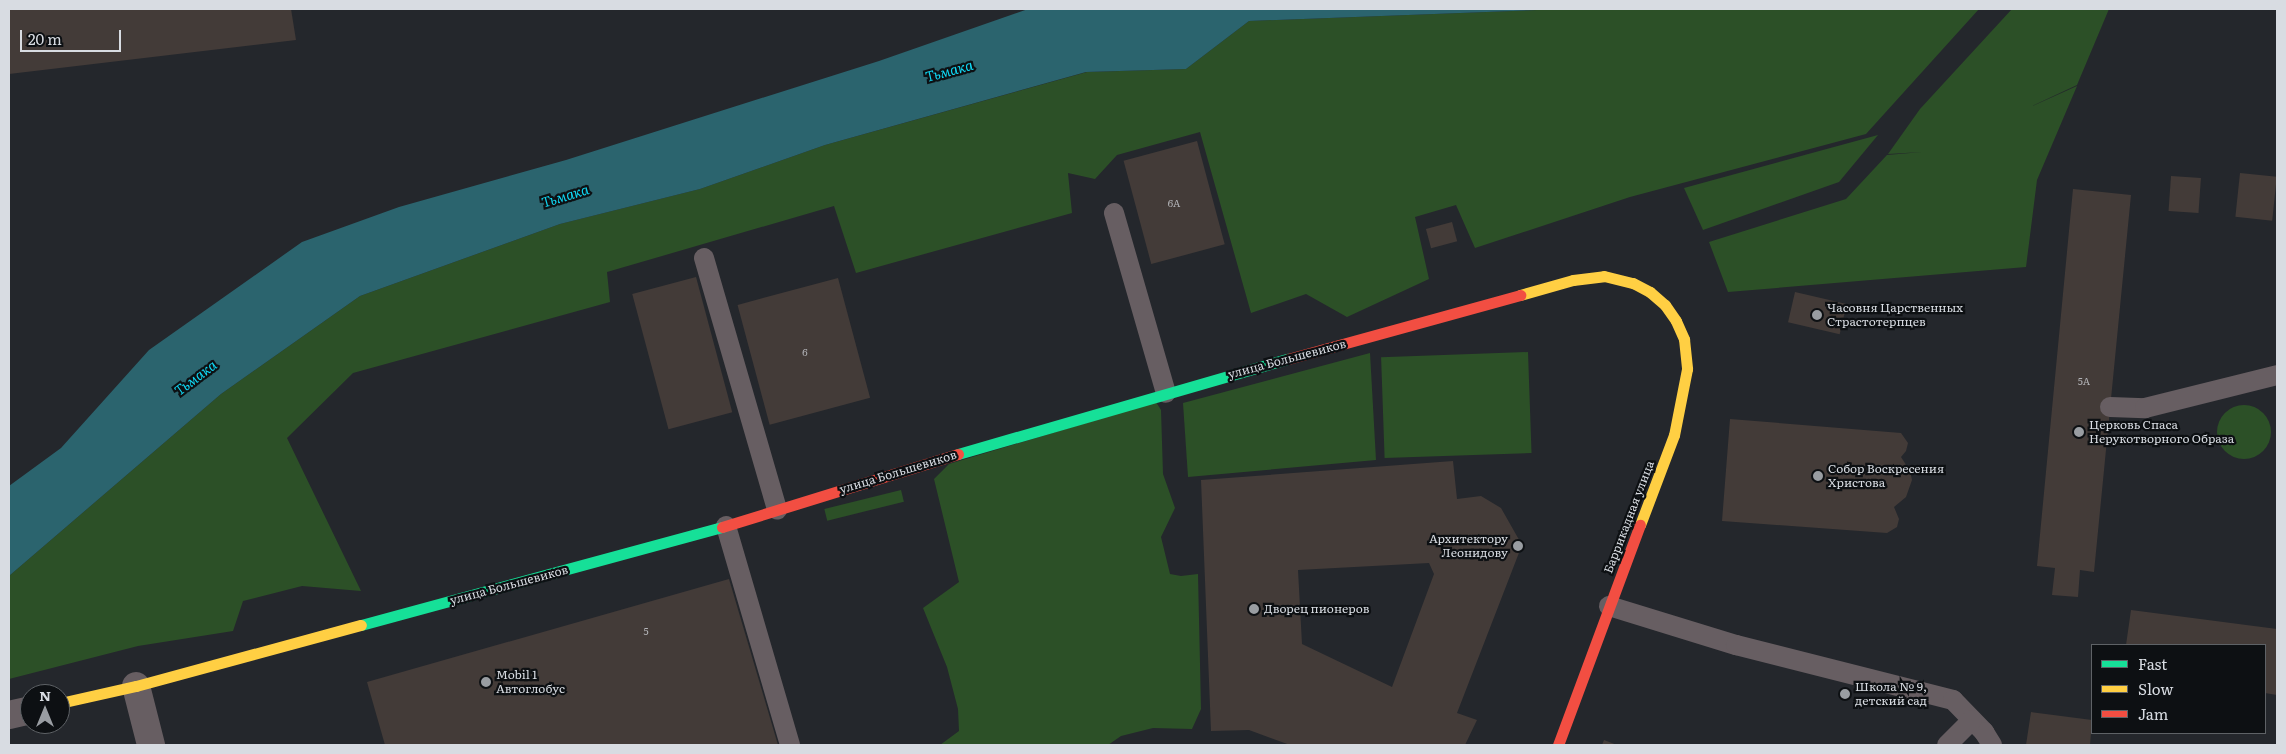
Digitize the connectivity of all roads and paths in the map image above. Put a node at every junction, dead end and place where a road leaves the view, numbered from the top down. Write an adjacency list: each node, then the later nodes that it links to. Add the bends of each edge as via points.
1 (1114, 213): 5 (lane)
2 (704, 258): 7 (lane)
3 (1658, 298): 5 (street, улица Большевиков, via 1633,282 1614,278 1573,280); 9 (street, Баррикадная улица, via 1671,313 1684,339 1687,368 1683,394 1674,436)
4 (2277, 374): 6 (lane, via 2145,408)
5 (1166, 393): 7 (street, улица Большевиков)
6 (2110, 407)
7 (777, 510): 8 (street, улица Большевиков)
8 (726, 526): 10 (street, улица Большевиков); 14 (lane)
9 (1609, 606): 12 (lane, via 1736,645 1953,700); 15 (street, Баррикадная улица)
10 (136, 686): 11 (street, улица Большевиков); 13 (street)
11 (70, 701)
12 (1972, 720): 16 (lane); 17 (lane)
13 (151, 745)
14 (790, 745)
15 (1558, 745)
16 (1947, 745)
17 (1992, 745)

